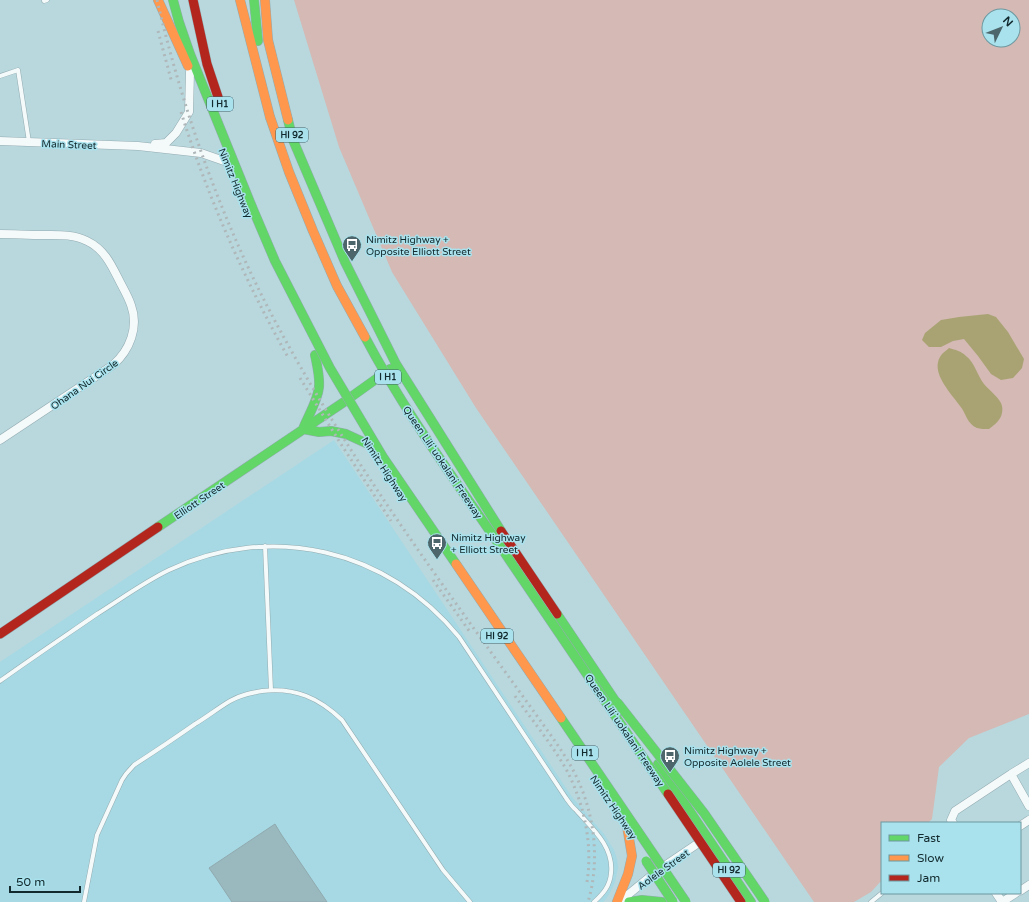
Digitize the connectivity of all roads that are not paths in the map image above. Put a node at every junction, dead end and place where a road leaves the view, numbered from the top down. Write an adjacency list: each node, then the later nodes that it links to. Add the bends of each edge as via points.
1 (158, 0): 7 (main road, Nimitz Highway / HI 92)
2 (173, 0): 14 (main road, via 190,54)
3 (193, 0): 14 (main road, I H1, via 207,64)
4 (240, 0): 9 (main road, Queen Liliʻuokalani Freeway / I H1)
5 (254, 0): 9 (main road)
6 (265, 0): 17 (main road, HI 92, via 268,40 293,140 345,262)
7 (190, 72): 12 (street, Main Street, via 189,112 176,133 166,143); 13 (main road, Nimitz Highway / HI 92)
8 (0, 76): 11 (lane, via 18,70)
9 (270, 117): 24 (main road, Queen Liliʻuokalani Freeway / I H1, bridge, via 313,231 337,286 366,340 425,436)
10 (0, 141): 11 (street, Main Street)
11 (29, 142): 12 (street, Main Street)
12 (138, 146): 13 (street, Main Street, via 201,153)
13 (227, 162): 16 (main road, Nimitz Highway / HI 92, via 270,263)
14 (252, 207): 23 (main road, I H1, bridge, via 285,282 330,368 383,457)
15 (0, 234): 20 (street, Ohana Nui Circle, via 72,236 94,244 110,261 131,304 134,321 129,345 113,365)
16 (315, 355): 18 (main road, Nimitz Highway / HI 92); 19 (main road, via 318,389)
17 (396, 364): 18 (main road, Elliott Street); 33 (main road, HI 92, via 503,533)
18 (344, 402): 19 (main road, Elliott Street); 21 (main road, Nimitz Highway / HI 92)
19 (303, 429): 21 (main road, via 346,434); 25 (main road, Elliott Street)
20 (0, 440)
21 (370, 446): 32 (main road, Nimitz Highway / HI 92)
22 (265, 546): 26 (lane, via 237,549 201,558 153,578); 27 (lane); 39 (lane, via 310,549 366,565 409,589 447,623 459,637 566,798 593,827 607,850 612,866 609,884)
23 (484, 605): 43 (main road, bridge); 45 (main road, I H1, bridge)
24 (547, 615): 46 (main road, Queen Liliʻuokalani Freeway / I H1, bridge); 48 (main road, bridge, via 704,813)
25 (0, 634)
26 (0, 681)
27 (271, 690): 37 (lane, via 253,692 231,700 129,770 97,835); 38 (lane, via 289,691 309,697 327,707 342,720 443,870)
28 (1029, 764): 29 (street)
29 (1011, 774): 30 (street); 31 (street, via 955,811)
30 (1029, 806)
31 (952, 822)
32 (627, 826): 34 (main road, Nimitz Highway / HI 92); 40 (main road, via 632,856)
33 (707, 838): 34 (street, Aolele Street); 47 (main road, HI 92)
34 (657, 871): 40 (street, Aolele Street); 44 (main road, Nimitz Highway / HI 92)
35 (881, 893): 49 (lane)
36 (1014, 894): 50 (street)
37 (84, 902)
38 (470, 902)
39 (594, 902)
40 (618, 902)
41 (629, 902): 42 (main road)
42 (662, 902)
43 (673, 902)
44 (678, 902)
45 (686, 902)
46 (741, 902)
47 (751, 902)
48 (765, 902)
49 (871, 902)
50 (1002, 902)

